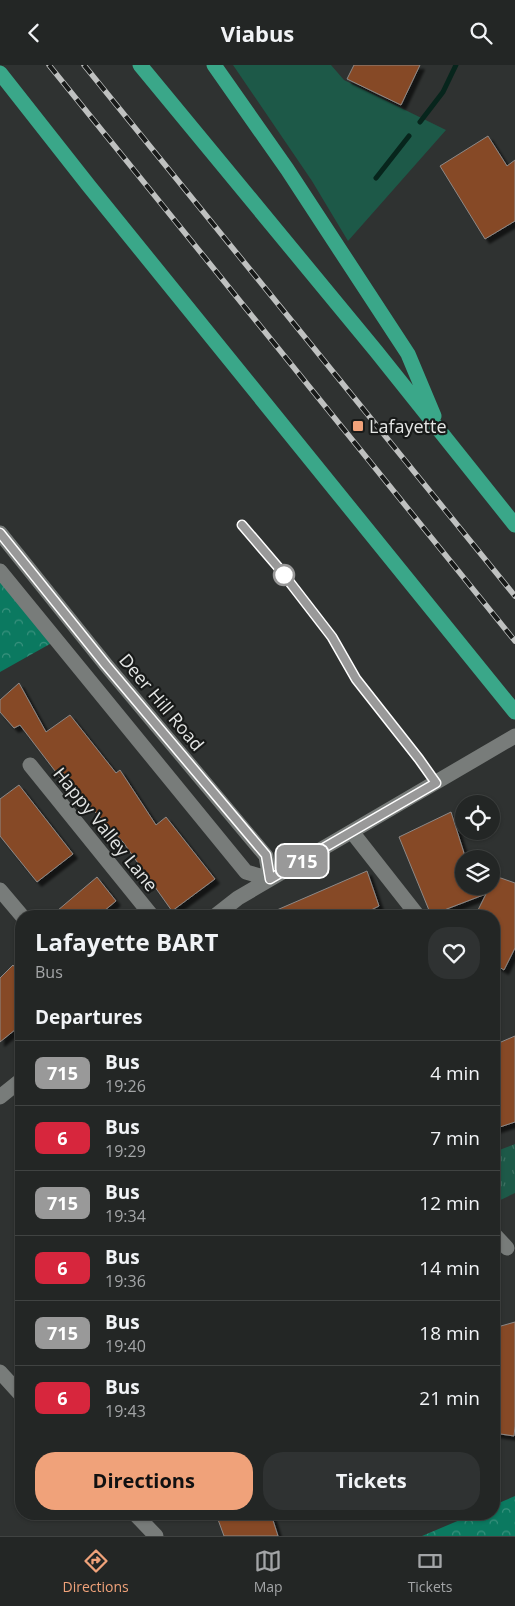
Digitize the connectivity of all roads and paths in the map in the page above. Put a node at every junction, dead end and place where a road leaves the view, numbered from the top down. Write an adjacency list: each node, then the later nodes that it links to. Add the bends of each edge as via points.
1 (140, 65): 4 (highway)
2 (214, 65): 4 (highway, via 287,169 408,355)
3 (0, 73): 8 (highway)
4 (443, 435): 5 (highway)
5 (515, 525)
6 (0, 533): 12 (street, Deer Hill Road, via 266,855)
7 (0, 571): 12 (street, via 246,871)
8 (515, 711)
9 (515, 736): 11 (street)
10 (30, 765): 15 (street, Happy Valley Lane)
11 (352, 832): 12 (street); 17 (street)
12 (270, 879): 16 (street)
13 (0, 890): 14 (street)
14 (17, 910)
15 (147, 910)
16 (225, 910)
17 (413, 910)
18 (15, 1084): 19 (street)
19 (0, 1097)
20 (500, 1241): 21 (street)
21 (507, 1248)
22 (0, 1372): 23 (street)
23 (15, 1388)
24 (141, 1520): 25 (street)
25 (156, 1536)

